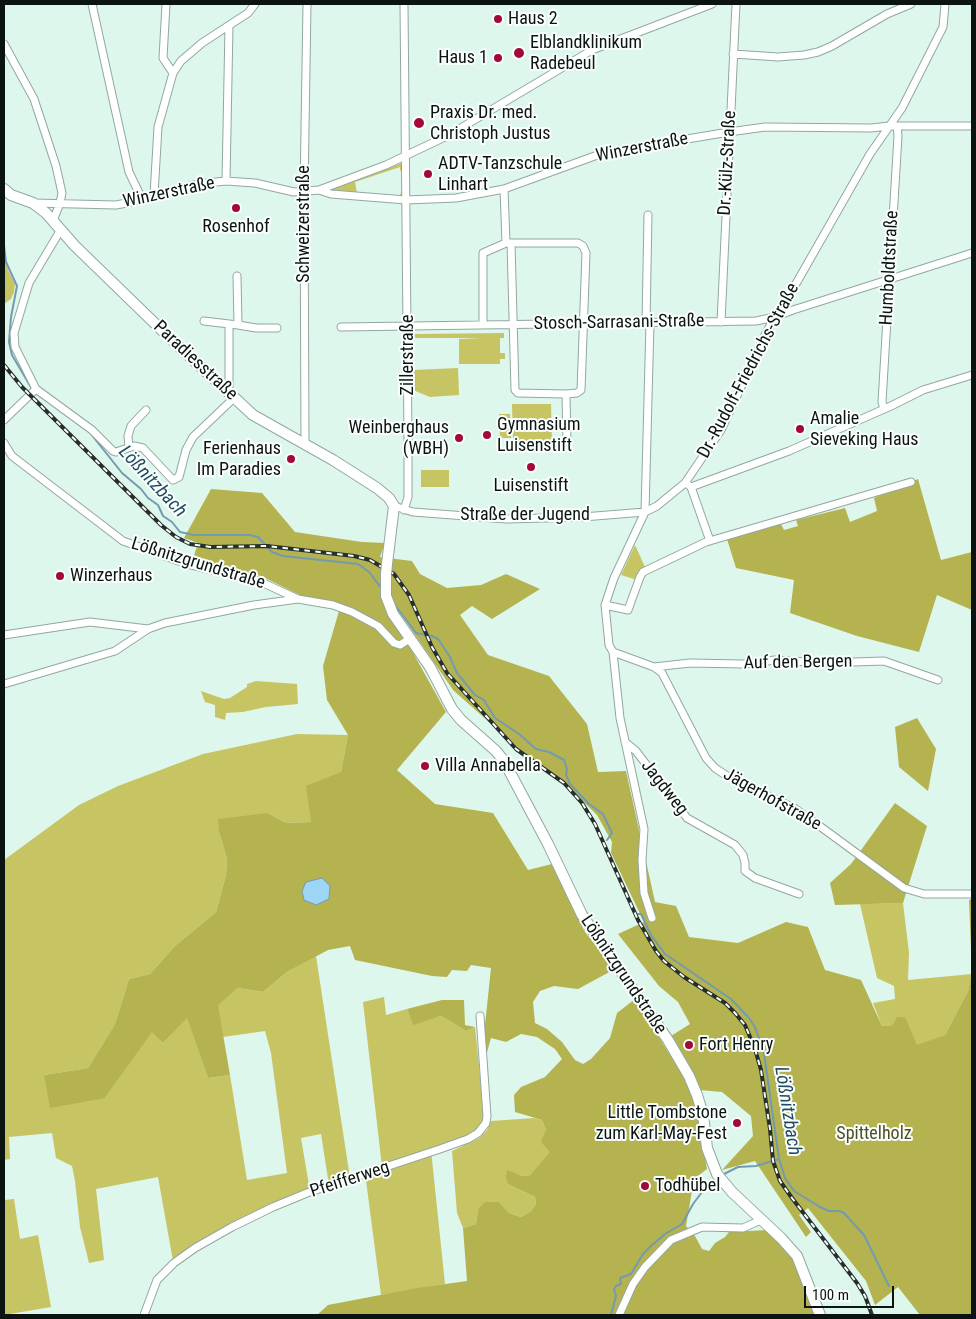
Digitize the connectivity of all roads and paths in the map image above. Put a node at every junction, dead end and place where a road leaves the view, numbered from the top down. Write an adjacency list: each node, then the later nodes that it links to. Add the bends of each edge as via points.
1 (92, 4): 24 (street, via 128,172)
2 (166, 4): 13 (street, via 163,58)
3 (254, 4): 10 (street, via 248,13)
4 (307, 4): 22 (street, Schweizerstraße)
5 (404, 4): 17 (street)
6 (712, 4): 17 (street, via 592,50 449,135)
7 (736, 4): 12 (street, Dr.-Külz-Straße)
8 (910, 4): 12 (street, via 818,52 778,57)
9 (945, 4): 14 (street, Dr.-Rudolf-Friedrichs-Straße, via 943,27)
10 (229, 26): 13 (street, via 202,43); 18 (street)
11 (4, 44): 27 (street, via 34,99 59,177)
12 (733, 54): 16 (street, Dr.-Külz-Straße)
13 (173, 73): 23 (street, via 156,136)
14 (893, 126): 15 (street, Winzerstraße); 16 (street, Winzerstraße, via 765,127); 34 (street, Humboldtstraße, via 898,136); 35 (street, Dr.-Rudolf-Friedrichs-Straße, via 870,154)
15 (972, 126)
16 (729, 132): 20 (street, Winzerstraße, via 603,153); 37 (street, Dr.-Külz-Straße)
17 (406, 155): 21 (street); 25 (street, Zillerstraße)
18 (226, 181): 22 (street, Winzerstraße); 23 (street, Winzerstraße, via 197,184)
19 (4, 189): 26 (street, Paradiesstraße, via 10,195)
20 (504, 189): 25 (street, Winzerstraße, via 456,198); 31 (street)
21 (319, 190): 22 (street, Winzerstraße); 25 (street, Winzerstraße, via 330,194)
22 (304, 192): 56 (street, Schweizerstraße)
23 (154, 195): 24 (street, Winzerstraße)
24 (142, 199): 27 (street, Winzerstraße, via 116,205)
25 (406, 200): 44 (street, Zillerstraße)
26 (33, 203): 27 (street, Winzerstraße); 29 (street, Paradiesstraße)
27 (60, 203): 29 (street)
28 (648, 215): 38 (street)
29 (52, 220): 30 (street, Paradiesstraße)
30 (60, 231): 48 (street, via 28,283 14,333 15,347); 49 (street, Paradiesstraße)
31 (508, 243): 40 (street); 41 (street, via 578,243 583,246 586,253); 43 (street, via 486,251 482,256)
32 (972, 253): 34 (street, Stosch-Sarrasani-Straße)
33 (237, 276): 42 (street)
34 (890, 278): 35 (street, Stosch-Sarrasani-Straße); 51 (street, Humboldtstraße)
35 (775, 317): 37 (street, Stosch-Sarrasani-Straße); 59 (street, Dr.-Rudolf-Friedrichs-Straße, via 721,430)
36 (204, 321): 39 (street)
37 (721, 322): 38 (street, Stosch-Sarrasani-Straße)
38 (648, 323): 41 (street, Stosch-Sarrasani-Straße); 62 (street)
39 (229, 324): 42 (street); 49 (street)
40 (513, 324): 41 (street, Stosch-Sarrasani-Straße); 43 (street, Stosch-Sarrasani-Straße); 50 (street, via 515,390 518,393)
41 (583, 324): 50 (street, via 581,390)
42 (238, 325): 46 (street)
43 (483, 325): 44 (street, Stosch-Sarrasani-Straße)
44 (407, 326): 45 (street, Stosch-Sarrasani-Straße); 61 (street, Zillerstraße, via 408,497)
45 (340, 327)
46 (277, 328)
47 (972, 375): 51 (street, via 923,390)
48 (35, 390): 53 (street); 57 (street, via 92,430 113,452)
49 (230, 394): 56 (street, Paradiesstraße, via 257,419); 57 (street, via 193,437 176,480 169,477 143,448)
50 (566, 394): 55 (street)
51 (884, 409): 59 (street, via 789,452)
52 (146, 410): 57 (street, via 131,426)
53 (4, 420)
54 (4, 443): 64 (street, Lößnitzgrundstraße, via 12,456 124,541 187,564 259,581)
55 (567, 443)
56 (305, 445): 60 (street, Paradiesstraße, via 377,488)
57 (129, 447)
58 (911, 482): 63 (street)
59 (688, 485): 62 (street, Dr.-Rudolf-Friedrichs-Straße); 63 (street)
60 (394, 506): 61 (street, Paradiesstraße); 68 (street, Lößnitzgrundstraße, via 386,574 387,600)
61 (404, 510): 62 (street, Straße der Jugend, via 506,519)
62 (645, 512): 65 (street)
63 (710, 541): 65 (street, via 644,572 628,610)
64 (298, 599): 66 (street, via 254,605); 68 (street, Lößnitzgrundstraße, via 352,612 378,626 394,643 400,645)
65 (605, 605): 69 (street)
66 (148, 629): 67 (street, via 90,622); 72 (street, via 114,651)
67 (4, 635)
68 (411, 638): 78 (street, Lößnitzgrundstraße, via 452,709 504,760 582,915 689,1076 703,1115 707,1148 720,1177)
69 (613, 652): 70 (street, Jägerhofstraße); 73 (street)
70 (654, 667): 71 (street, Auf den Bergen, via 775,660 884,662); 75 (street, Jägerhofstraße, via 669,684 706,758 715,768 794,808 904,888 924,894)
71 (938, 680)
72 (4, 684)
73 (625, 742): 74 (street, Jagdweg, via 636,751 687,818 735,845 742,855 745,871 755,878); 76 (street, via 644,828 644,893)
74 (799, 894)
75 (972, 894)
76 (652, 918)
77 (480, 1016): 79 (street, Pfeifferweg, via 487,1116 478,1133 440,1150 290,1200 232,1227 174,1263 158,1280)
78 (761, 1220): 80 (street, via 743,1228 702,1227 671,1240 645,1266); 81 (street, Lößnitzgrundstraße, via 797,1256)
79 (144, 1315)
80 (619, 1315)
81 (820, 1315)

